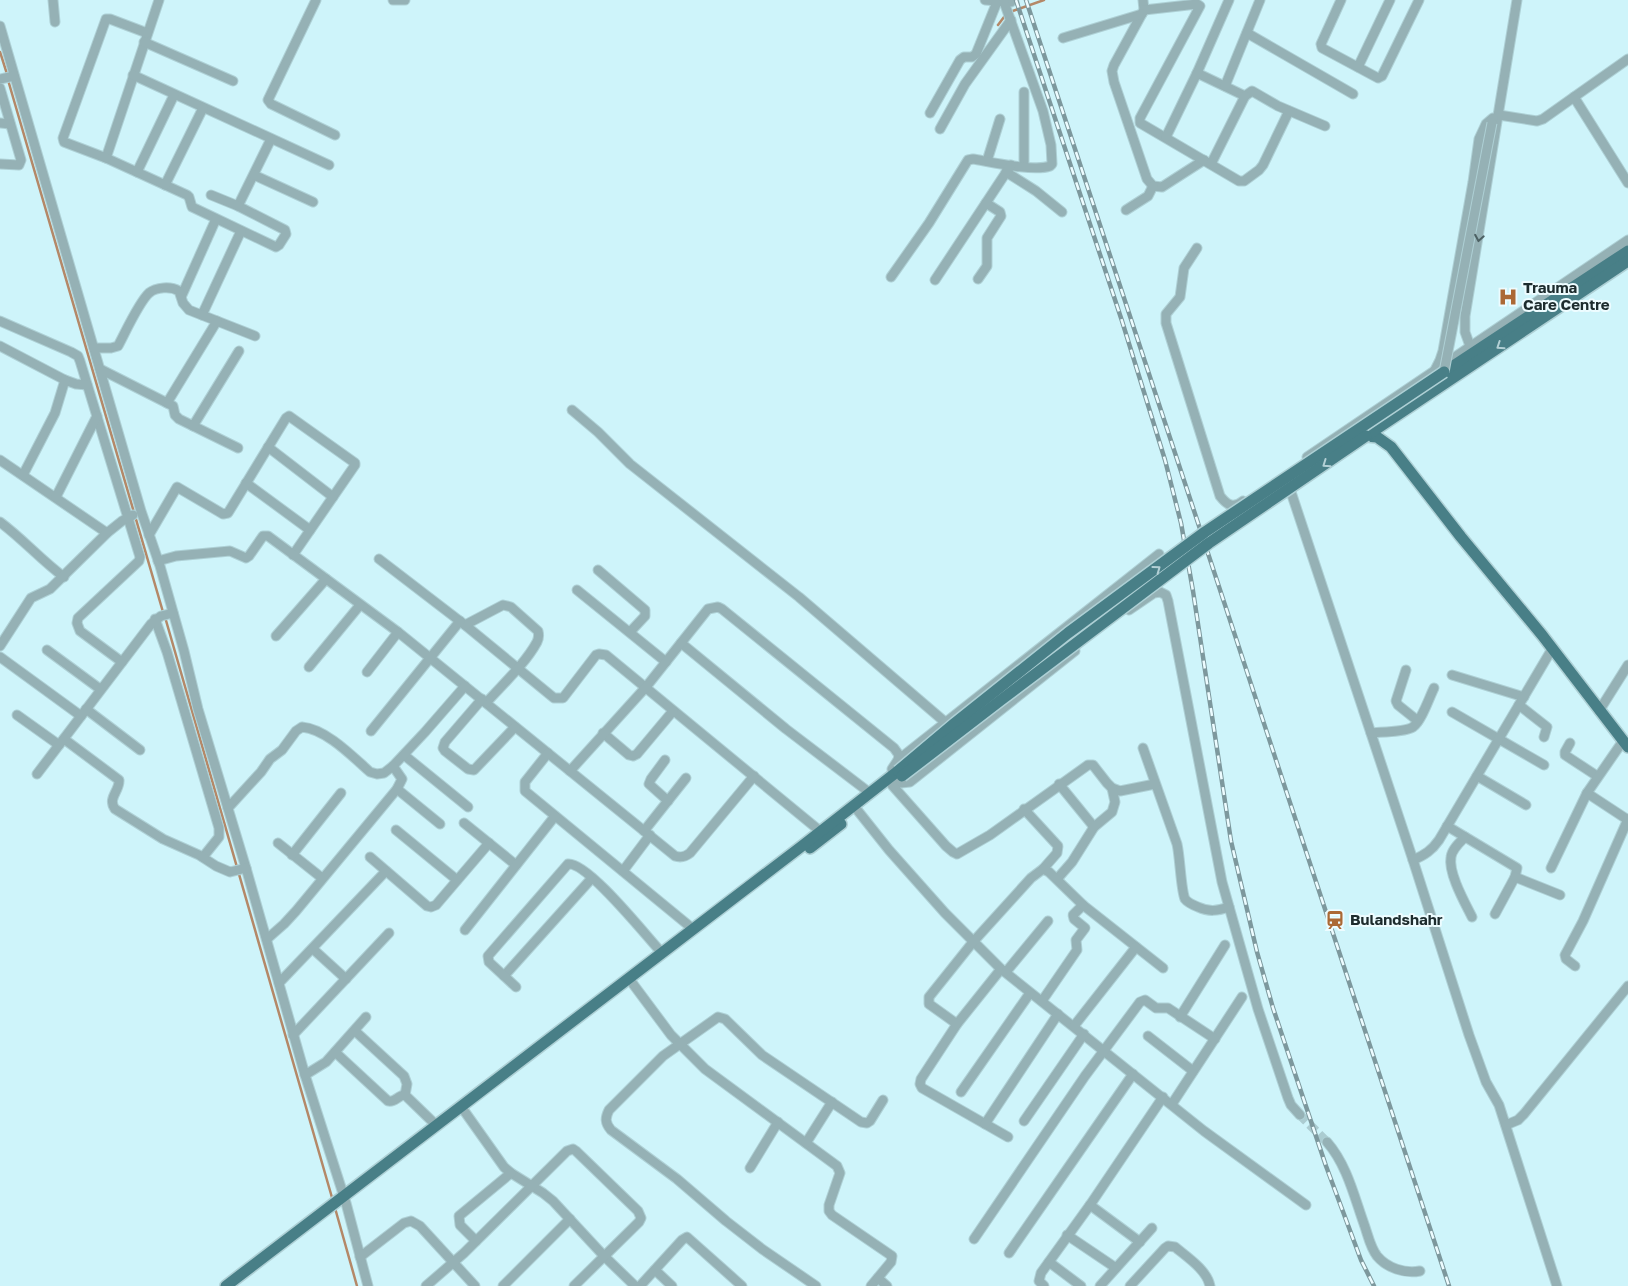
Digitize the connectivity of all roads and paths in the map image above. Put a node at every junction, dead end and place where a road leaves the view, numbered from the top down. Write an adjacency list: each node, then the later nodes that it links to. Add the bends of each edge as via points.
1 (53, 0): 18 (street)
2 (159, 0): 20 (street)
3 (316, 0): 46 (street, via 268,100)
4 (392, 0): 5 (street)
5 (405, 0)
6 (985, 0): 15 (street)
7 (1143, 0): 16 (street)
8 (1229, 0): 26 (street)
9 (1260, 0): 21 (street)
10 (1341, 0): 25 (street, via 1321,46)
11 (1390, 0): 25 (street)
12 (1419, 0): 25 (street, via 1381,77)
13 (1512, 0): 41 (street)
14 (1517, 0): 41 (street)
15 (1004, 2): 17 (street); 39 (street, via 976,54 962,58)
16 (1143, 12): 22 (street); 47 (street, via 1200,6 1139,120); 60 (street, via 1114,65 1112,77 1147,179)
17 (1011, 20): 45 (street, via 965,84); 54 (street, via 1043,111 1051,144 1050,166)
18 (55, 22)
19 (0, 26): 28 (street)
20 (147, 33): 23 (street); 49 (street, via 110,19 105,22 63,138 64,142)
21 (1247, 33): 30 (street); 34 (street)
22 (1063, 38)
23 (144, 42): 27 (street); 29 (street)
24 (1628, 59): 36 (street)
25 (1358, 67)
26 (1197, 73): 30 (street); 47 (street)
27 (133, 76): 33 (street); 49 (street)
28 (7, 78): 83 (street)
29 (233, 81)
30 (1225, 86): 35 (street)
31 (0, 88): 43 (street)
32 (1024, 92): 54 (street)
33 (174, 94): 37 (street); 56 (street)
34 (1353, 94)
35 (1244, 96): 38 (street, via 1252,92); 51 (street)
36 (1574, 96): 41 (street, via 1542,119); 58 (street)
37 (203, 108): 48 (street); 59 (street)
38 (1289, 111): 44 (street); 51 (street, via 1263,165 1246,180 1239,180)
39 (930, 113)
40 (1000, 119): 50 (street)
41 (1495, 119): 82 (street, one-way to 82, via 1466,316 1465,332); 86 (street, bridge)
42 (0, 123): 43 (street)
43 (10, 124): 52 (street, via 21,162 16,166)
44 (1325, 126)
45 (940, 129)
46 (335, 135)
47 (1166, 137): 51 (street)
48 (271, 139): 53 (street); 57 (street)
49 (106, 158): 56 (street)
50 (987, 161): 55 (street); 73 (street, via 968,160)
51 (1207, 162): 60 (street, via 1162,187)
52 (0, 164)
53 (329, 165)
54 (1024, 166): 55 (street)
55 (1009, 169): 63 (street); 66 (street)
56 (137, 172): 59 (street)
57 (254, 175): 62 (street); 64 (street)
58 (1628, 183)
59 (165, 185): 67 (street, via 188,196 192,207)
60 (1153, 186): 65 (street, via 1148,196)
61 (212, 195): 64 (street)
62 (313, 202)
63 (986, 202): 74 (street, via 1001,214 987,238 987,266); 75 (street)
64 (238, 206): 68 (street, via 286,234 276,247)
65 (1126, 210)
66 (1062, 212)
67 (216, 219): 68 (street); 76 (street)
68 (241, 231): 77 (street)
69 (1628, 240): 82 (street)
70 (1196, 248): 86 (street, via 1184,268 1180,297 1166,318 1220,496 1227,505 1238,505)
71 (1628, 251): 86 (main road)
72 (1628, 261): 93 (main road, one-way to 93)
73 (891, 277)
74 (978, 279)
75 (935, 280)
76 (182, 295): 77 (street, via 185,307); 83 (street, via 175,288 147,294 118,346)
77 (202, 315): 79 (street)
78 (0, 321): 88 (street, via 75,354)
79 (217, 321): 80 (street); 89 (street)
80 (255, 336)
81 (0, 346): 87 (street)
82 (1470, 346): 86 (street)
83 (94, 348): 85 (street)
84 (239, 351): 92 (street)
85 (100, 368): 88 (street); 89 (street)
86 (1439, 372): 167 (main road, one-way to 86, bridge, via 1068,633 1205,532)
87 (65, 380): 88 (street); 97 (street, via 55,413)
88 (95, 387): 91 (street); 102 (street)
89 (167, 403): 92 (street, via 174,408 177,417)
90 (572, 410): 148 (street, via 630,464 799,597)
91 (97, 416): 100 (street); 102 (street)
92 (193, 426): 94 (street)
93 (1366, 436): 99 (main road, one-way to 99, bridge); 123 (main road, via 1377,437 1391,447)
94 (238, 448)
95 (268, 448): 98 (street); 101 (street); 101 (street, via 289,416 354,463 355,467)
96 (0, 460): 97 (street)
97 (23, 475): 100 (street)
98 (246, 483): 104 (street); 106 (street, via 228,513 224,514 177,488)
99 (1290, 489): 151 (street); 167 (main road, bridge, via 1209,543)
100 (56, 497): 105 (street)
101 (333, 497): 104 (street)
102 (135, 515): 105 (street); 106 (street); 127 (street, via 140,559 78,618 77,623 80,631)
103 (0, 522): 112 (street)
104 (310, 530): 108 (street)
105 (107, 533): 112 (street)
106 (149, 535): 110 (street)
107 (1159, 554): 148 (street)
108 (293, 555): 110 (street, via 264,536 246,558 230,551); 113 (street)
109 (379, 559): 117 (street)
110 (158, 561): 116 (street)
111 (598, 570): 119 (street, via 645,610 645,616)
112 (64, 576): 122 (street, via 32,598)
113 (326, 579): 115 (street); 120 (street)
114 (577, 590): 119 (street)
115 (360, 605): 118 (street); 130 (street)
116 (164, 616): 127 (street); 181 (street, via 198,709); 198 (street, via 165,646 219,828 219,837)
117 (462, 623): 126 (street); 131 (street); 131 (street, via 503,605 511,607 534,626 539,637)
118 (398, 632): 126 (street); 133 (street)
119 (630, 632): 128 (street)
120 (276, 636)
121 (682, 644): 128 (street); 167 (street, via 708,609 722,609 897,751); 177 (street)
122 (0, 646)
123 (1552, 649): 139 (street); 145 (main road)
124 (47, 650): 138 (street)
125 (0, 658): 143 (street)
126 (430, 658): 135 (street); 150 (street)
127 (122, 662): 138 (street)
128 (666, 662): 136 (street)
129 (1628, 665): 145 (street)
130 (309, 667)
131 (517, 668): 136 (street, via 558,699 563,698 596,655 602,654); 140 (street)
132 (1406, 670): 147 (street, via 1396,701)
133 (368, 672)
134 (1452, 675): 139 (street)
135 (465, 686): 140 (street); 161 (street)
136 (646, 687): 142 (street); 152 (street)
137 (1434, 688): 147 (street)
138 (100, 689): 143 (street)
139 (1524, 697): 141 (street)
140 (484, 701): 149 (street); 149 (street, via 445,742 445,751 474,770)
141 (1519, 705): 153 (street, via 1547,727); 154 (street)
142 (673, 711): 152 (street, via 633,756); 168 (street)
143 (83, 712): 155 (street); 159 (street)
144 (1452, 712): 154 (street)
145 (1600, 712): 157 (main road)
146 (17, 715): 155 (street)
147 (1418, 721): 151 (street, via 1407,730)
148 (945, 722): 167 (street)
149 (515, 727): 160 (street)
150 (371, 731)
151 (1371, 733): 200 (street)
152 (603, 734): 165 (street)
153 (1544, 737)
154 (1499, 740): 163 (street); 169 (street)
155 (62, 742): 166 (street); 198 (street, via 119,780 112,799 115,809 163,839)
156 (1570, 743): 170 (street, via 1565,755)
157 (1626, 744): 170 (street)
158 (1143, 748): 173 (street)
159 (140, 750)
160 (548, 753): 165 (street); 185 (street, via 524,786 528,794)
161 (404, 755): 164 (street); 182 (street)
162 (665, 760): 179 (street, via 649,784)
163 (1544, 765)
164 (393, 766): 175 (street, via 402,779); 181 (street, via 384,773 370,772 332,739 302,727)
165 (570, 771): 193 (street)
166 (37, 774)
167 (897, 774): 177 (main road); 183 (street, via 946,846 957,854); 184 (main road); 214 (street, via 901,783 910,782 1123,614 1160,592 1168,601 1208,815)
168 (754, 776): 192 (street); 193 (street, via 685,857 675,856)
169 (1477, 776): 180 (street); 189 (street)
170 (1597, 776): 178 (street)
171 (686, 778): 179 (street)
172 (1059, 784): 174 (street, via 1090,764); 183 (street); 190 (street)
173 (1155, 784): 174 (street, via 1120,791); 214 (street, via 1177,844 1186,901 1207,911)
174 (1112, 788): 190 (street, via 1115,807)
175 (397, 789): 188 (street); 208 (street)
176 (341, 793): 197 (street)
177 (870, 793): 192 (main road)
178 (1587, 793): 186 (street); 202 (street)
179 (668, 801): 193 (street)
180 (1526, 805)
181 (228, 808): 204 (street)
182 (468, 808)
183 (1024, 810): 203 (street, via 1058,846 1058,853)
184 (858, 812): 222 (street); 233 (main road)
185 (555, 816): 201 (street); 206 (street)
186 (1628, 819): 227 (street, via 1565,955)
187 (464, 823): 196 (street)
188 (440, 824)
189 (1447, 826): 194 (street); 200 (street, via 1433,849)
190 (1094, 827): 210 (street)
191 (396, 830): 211 (street)
192 (820, 830): 218 (main road)
193 (647, 833): 206 (street)
194 (1465, 837): 207 (street, via 1515,866); 216 (street, via 1451,856 1451,862)
195 (278, 843): 197 (street)
196 (488, 843): 201 (street); 211 (street)
197 (292, 854): 208 (street)
198 (203, 857): 204 (street, via 230,872)
199 (370, 857): 205 (street)
200 (1413, 860): 267 (street, via 1469,1035)
201 (516, 865): 219 (street)
202 (1551, 868)
203 (1043, 869): 210 (street); 222 (street)
204 (241, 870): 221 (street)
205 (386, 871): 211 (street, via 430,907); 225 (street)
206 (624, 871): 218 (street)
207 (1515, 877): 212 (street); 215 (street)
208 (322, 878): 221 (street)
209 (592, 878): 226 (street); 230 (street); 230 (street, via 576,865 565,866 490,952 489,962)
210 (1057, 879): 213 (street)
211 (457, 880)
212 (1560, 895)
213 (1083, 905): 224 (street); 238 (street, via 1073,915 1085,928 1076,940 1077,950)
214 (1229, 907): 262 (street, via 1288,1098)
215 (1495, 914)
216 (1472, 917)
217 (1048, 921): 229 (street)
218 (693, 929): 226 (main road)
219 (465, 930)
220 (389, 933): 231 (street)
221 (267, 940): 232 (street)
222 (973, 942): 229 (street); 242 (street, via 945,974 928,1000)
223 (1225, 945): 240 (street)
224 (1136, 947): 228 (street); 243 (street)
225 (313, 949): 231 (street); 232 (street)
226 (662, 953): 266 (main road)
227 (1575, 966)
228 (1163, 968)
229 (1003, 971): 236 (street); 242 (street)
230 (504, 976): 235 (street)
231 (346, 979): 246 (street)
232 (279, 983): 246 (street)
233 (633, 984): 249 (street); 261 (main road)
234 (1628, 986): 267 (street, via 1524,1114)
235 (516, 987)
236 (1030, 993): 238 (street); 255 (street)
237 (1242, 997): 248 (street)
238 (1042, 1001): 239 (street)
239 (1058, 1014): 243 (street); 265 (street)
240 (1180, 1017): 248 (street); 250 (street, via 1168,1008 1156,1008 1143,1001)
241 (366, 1018): 244 (street)
242 (957, 1024): 265 (street, via 920,1084)
243 (1074, 1026): 245 (street)
244 (354, 1031): 251 (street); 256 (street, via 404,1076 407,1084)
245 (1084, 1034): 250 (street); 264 (street)
246 (293, 1035): 254 (street)
247 (1148, 1036): 252 (street)
248 (1215, 1039): 252 (street)
249 (679, 1043): 259 (street, via 714,1018 722,1017 762,1055); 263 (street, via 705,1069); 291 (street, via 609,1110 606,1124 726,1221)
250 (1105, 1050): 253 (street); 280 (street)
251 (335, 1052): 254 (street); 256 (street, via 388,1101)
252 (1193, 1072): 260 (street)
253 (1133, 1074): 257 (street); 283 (street)
254 (305, 1075): 274 (street)
255 (961, 1092)
256 (405, 1095): 266 (street)
257 (1163, 1097): 260 (street); 275 (street)
258 (883, 1100): 259 (street, via 870,1120 864,1123)
259 (832, 1102): 270 (street)
260 (1172, 1104): 276 (street)
261 (465, 1112): 272 (street); 274 (main road)
262 (1300, 1116)
263 (778, 1122): 270 (street); 271 (street)
264 (1024, 1122)
265 (985, 1124): 268 (street)
266 (436, 1125): 274 (main road)
267 (1506, 1125): 313 (street)
268 (1008, 1137)
269 (1327, 1142): 290 (street, via 1346,1173 1378,1258 1407,1272)
270 (806, 1143): 292 (street, via 840,1169 829,1206 832,1215 892,1256)
271 (750, 1168)
272 (511, 1173): 273 (street); 281 (street, via 459,1216 460,1225)
273 (532, 1185): 277 (street); 281 (street); 284 (street, via 566,1151 573,1149 638,1211 639,1222)
274 (338, 1204): 285 (street); 293 (main road); 294 (main road)
275 (1090, 1205): 279 (street); 282 (street)
276 (1306, 1205)
277 (570, 1219): 284 (street); 298 (street)
278 (1152, 1228): 282 (street)
279 (1068, 1235): 286 (street); 288 (street)
280 (974, 1239)
281 (476, 1240): 287 (street)
282 (1140, 1242): 288 (street)
283 (1009, 1253)
284 (604, 1256): 299 (street); 300 (street)
285 (360, 1257): 287 (street, via 411,1221 420,1226); 295 (street)
286 (1049, 1262): 308 (street, via 1039,1277); 309 (street)
287 (452, 1263): 296 (street); 297 (street)
288 (1116, 1268): 310 (street)
289 (655, 1270): 301 (street); 302 (street); 303 (street, via 682,1240 688,1238)
290 (1420, 1271)
291 (804, 1278): 304 (street); 305 (street)
292 (878, 1278): 306 (street); 307 (street)
293 (226, 1286)
294 (236, 1286)
295 (368, 1286)
296 (426, 1286)
297 (475, 1286)
298 (503, 1286)
299 (574, 1286)
300 (635, 1286)
301 (640, 1286)
302 (672, 1286)
303 (742, 1286)
304 (798, 1286)
305 (816, 1286)
306 (871, 1286)
307 (887, 1286)
308 (1044, 1286)
309 (1081, 1286)
310 (1100, 1286)
311 (1130, 1286): 312 (street, via 1165,1248 1171,1246 1200,1269)
312 (1210, 1286)
313 (1558, 1286)

